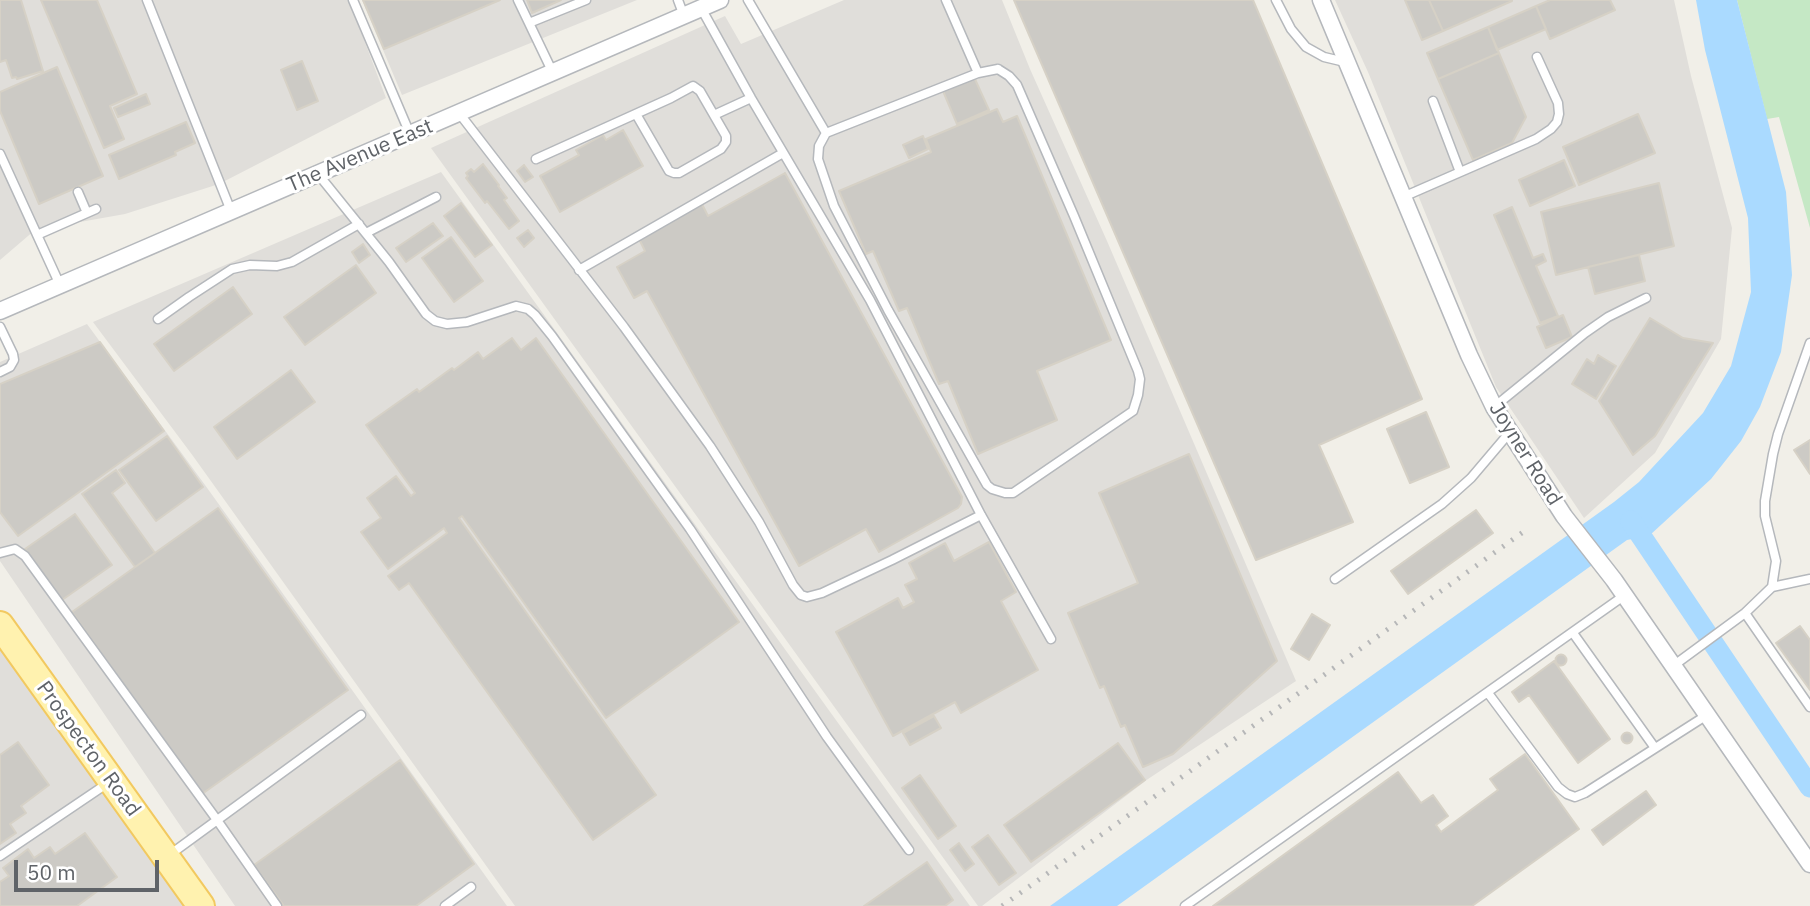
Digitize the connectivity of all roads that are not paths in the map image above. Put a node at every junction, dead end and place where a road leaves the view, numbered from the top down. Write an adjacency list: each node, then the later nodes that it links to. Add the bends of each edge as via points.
1 (148, 0): 34 (lane)
2 (353, 0): 24 (lane)
3 (518, 0): 13 (lane)
4 (586, 0): 13 (lane)
5 (678, 0): 12 (lane)
6 (720, 0): 11 (street, The Avenue East)
7 (748, 0): 23 (lane)
8 (946, 0): 17 (lane)
9 (1276, 0): 15 (lane, via 1306,47)
10 (1323, 1): 15 (street, Joyner Road)
11 (701, 8): 12 (street, The Avenue East); 18 (lane)
12 (684, 16): 16 (street, The Avenue East)
13 (529, 23): 16 (lane)
14 (1537, 57): 28 (lane, via 1558,103 1557,122 1536,139)
15 (1346, 62): 32 (street, Joyner Road)
16 (552, 73): 20 (street, The Avenue East)
17 (978, 73): 23 (lane); 23 (lane, via 998,69 1017,85 1140,379 1133,411 1013,493 987,485 888,310 823,177 818,159)
18 (751, 98): 22 (lane); 25 (lane)
19 (1433, 101): 28 (lane)
20 (458, 113): 24 (street, The Avenue East); 39 (lane)
21 (636, 114): 22 (lane, via 693,86); 22 (lane, via 674,173 723,147 726,136); 27 (lane)
22 (714, 115)
23 (826, 133)
24 (410, 134): 29 (street, The Avenue East)
25 (783, 153): 39 (lane); 49 (lane, via 870,300)
26 (1, 158): 38 (lane)
27 (536, 159)
28 (1460, 172): 32 (lane)
29 (318, 174): 34 (street, The Avenue East); 36 (lane)
30 (78, 192): 35 (lane)
31 (436, 197): 37 (lane)
32 (1403, 197): 47 (street, Joyner Road)
33 (96, 209): 35 (lane)
34 (231, 211): 40 (street, The Avenue East)
35 (87, 213): 38 (lane)
36 (359, 224): 37 (lane); 43 (lane, via 292,262 232,270)
37 (366, 233): 67 (lane, via 435,321 467,321 516,306 536,315 690,529 827,737)
38 (37, 235): 40 (lane)
39 (579, 270): 49 (lane, via 710,446 801,595 822,593)
40 (60, 285): 42 (street, The Avenue East)
41 (1646, 298): 47 (lane, via 1585,333)
42 (0, 311)
43 (158, 319)
44 (0, 327): 46 (lane, via 14,360)
45 (1810, 343): 53 (lane, via 1778,434 1765,501 1776,561)
46 (0, 372)
47 (1494, 408): 48 (street, Joyner Road)
48 (1510, 432): 51 (lane, via 1442,504); 54 (street, Joyner Road, via 1564,516)
49 (981, 515): 58 (lane)
50 (0, 553): 66 (lane, via 15,549 25,556)
51 (1335, 579)
52 (1810, 579): 53 (lane)
53 (1772, 587): 55 (lane)
54 (1625, 595): 57 (lane); 59 (street, Joyner Road)
55 (1745, 614): 59 (lane); 61 (lane)
56 (0, 625): 65 (main road, Prospecton Road)
57 (1573, 633): 60 (lane); 64 (lane)
58 (1051, 639)
59 (1673, 666): 63 (street, Joyner Road)
60 (1488, 693): 64 (lane, via 1558,788 1574,797); 75 (lane)
61 (1810, 707)
62 (361, 715): 66 (lane)
63 (1707, 715): 64 (lane); 70 (street, Joyner Road)
64 (1656, 748)
65 (111, 781): 68 (lane); 69 (main road, Prospecton Road)
66 (217, 820): 69 (lane); 73 (lane)
67 (909, 850)
68 (0, 856)
69 (166, 857): 72 (main road, Prospecton Road)
70 (1810, 863)
71 (471, 887): 74 (lane)
72 (201, 906)
73 (276, 906)
74 (445, 906)
75 (1185, 906)

